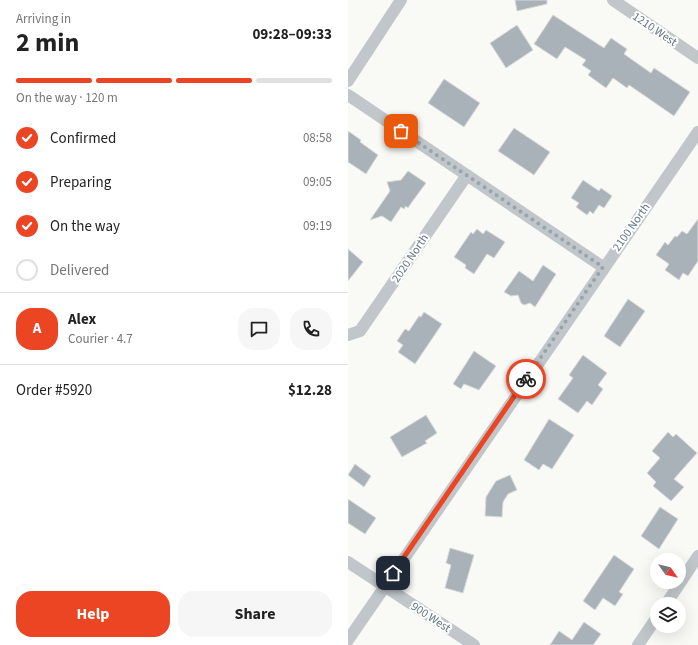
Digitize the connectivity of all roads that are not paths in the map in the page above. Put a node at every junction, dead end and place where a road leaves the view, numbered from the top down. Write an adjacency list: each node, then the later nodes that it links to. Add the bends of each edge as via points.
1 (401, 0): 4 (street)
2 (612, 0): 3 (street, 1210 West)
3 (698, 58)
4 (348, 82)
5 (348, 95): 7 (street)
6 (698, 132): 8 (street, 2100 North)
7 (467, 175): 8 (street); 9 (street, 2020 North, via 360,331)
8 (603, 267): 12 (street, 2100 North)
9 (348, 335)
10 (698, 556): 13 (street)
11 (348, 562): 12 (street, 900 West)
12 (384, 586): 15 (street, 2100 North); 16 (street, 900 West)
13 (671, 597)
14 (650, 627): 17 (street)
15 (348, 640)
16 (474, 645)
17 (638, 645)

